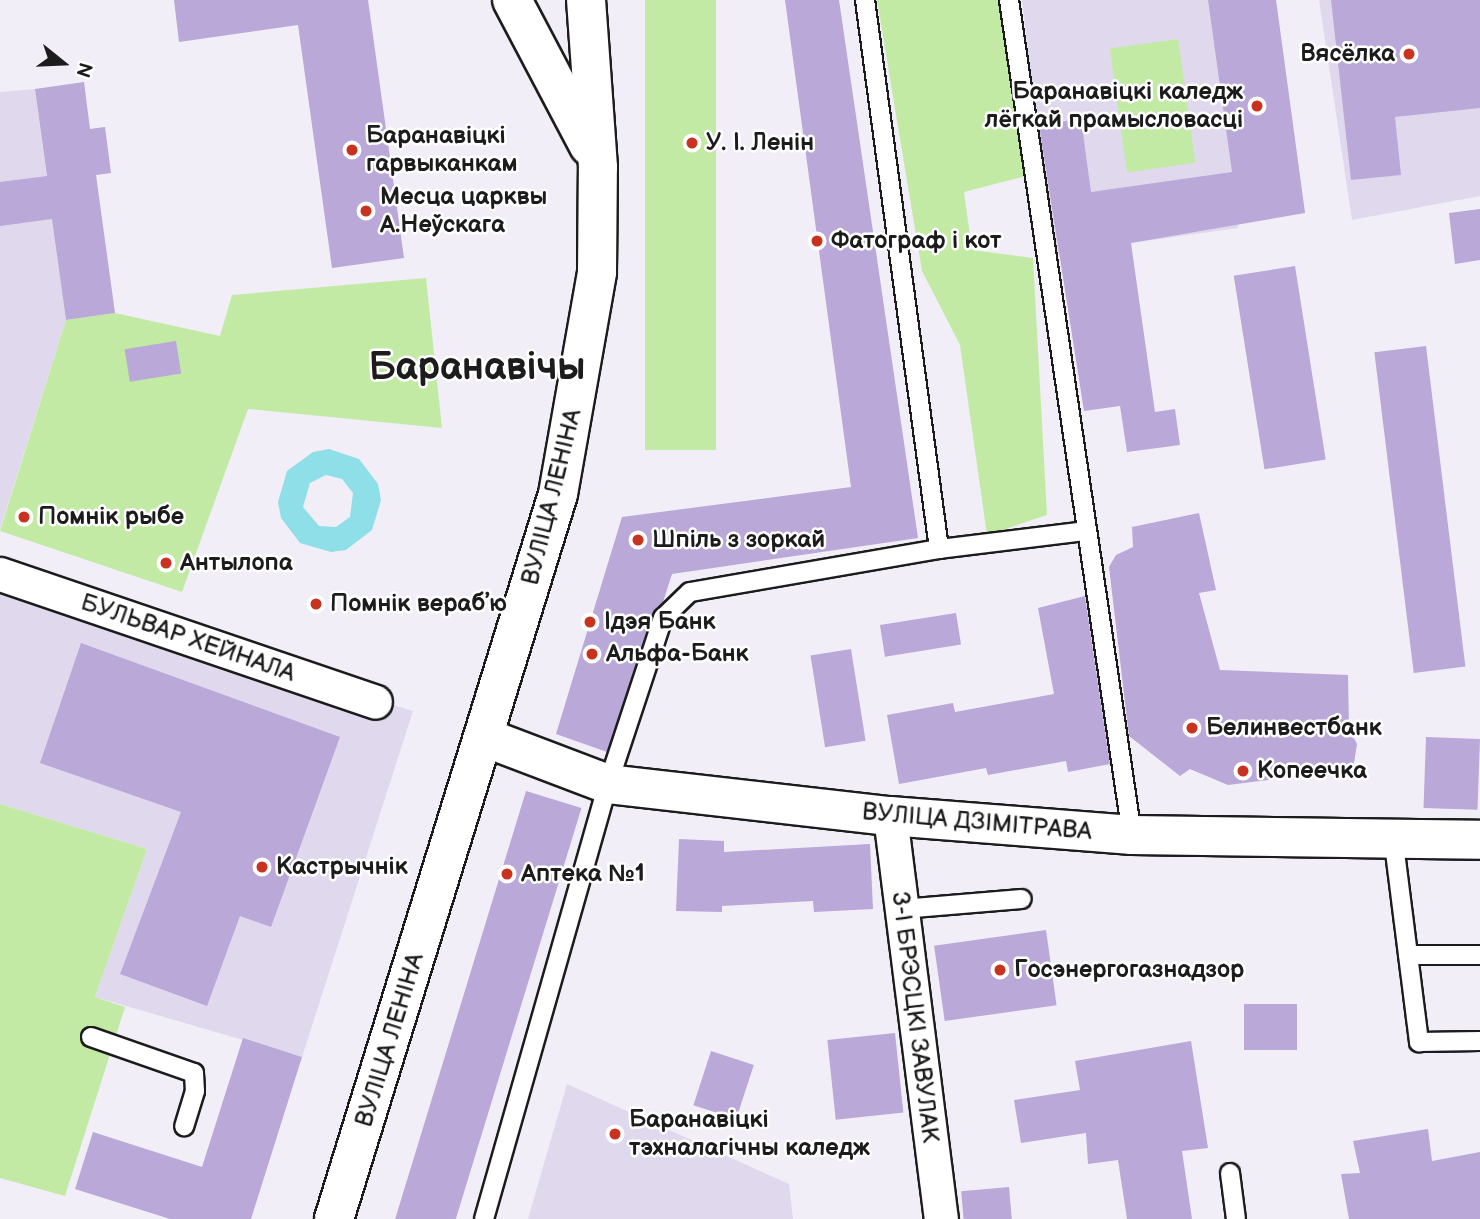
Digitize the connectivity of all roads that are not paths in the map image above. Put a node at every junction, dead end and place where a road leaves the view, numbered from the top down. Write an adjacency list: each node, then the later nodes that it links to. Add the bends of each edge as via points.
1 (512, 0): 5 (main road, via 561,85)
2 (586, 0): 5 (main road, ВУЛІЦА ЛЕНІНА)
3 (865, 0): 7 (lane)
4 (1009, 0): 6 (lane)
5 (598, 167): 10 (main road, ВУЛІЦА ЛЕНІНА, via 597,272 576,407 558,494)
6 (1086, 531): 7 (lane); 13 (lane)
7 (939, 549): 11 (lane, via 690,592 663,618)
8 (0, 574): 9 (street, БУЛЬВАР ХЕЙНАЛА)
9 (375, 702)
10 (484, 737): 11 (main road, ВУЛІЦА ДЗІМІТРАВА); 24 (main road, ВУЛІЦА ЛЕНІНА)
11 (608, 784): 12 (main road, ВУЛІЦА ДЗІМІТРАВА); 25 (lane)
12 (890, 816): 13 (main road, ВУЛІЦА ДЗІМІТРАВА); 17 (street, 3-І БРЭСЦКІ ЗАВУЛАК)
13 (1132, 835): 14 (main road, ВУЛІЦА ДЗІМІТРАВА)
14 (1393, 836): 15 (main road, ВУЛІЦА ДЗІМІТРАВА); 19 (lane)
15 (1480, 840)
16 (1022, 899): 17 (lane)
17 (902, 909): 26 (street, 3-І БРЭСЦКІ ЗАВУЛАК)
18 (1480, 955): 19 (lane)
19 (1408, 956): 21 (lane, via 1419,1042)
20 (92, 1037): 22 (lane, via 194,1073 195,1091)
21 (1480, 1041)
22 (184, 1126)
23 (1230, 1173): 27 (lane)
24 (334, 1219)
25 (484, 1219)
26 (941, 1219)
27 (1236, 1219)

